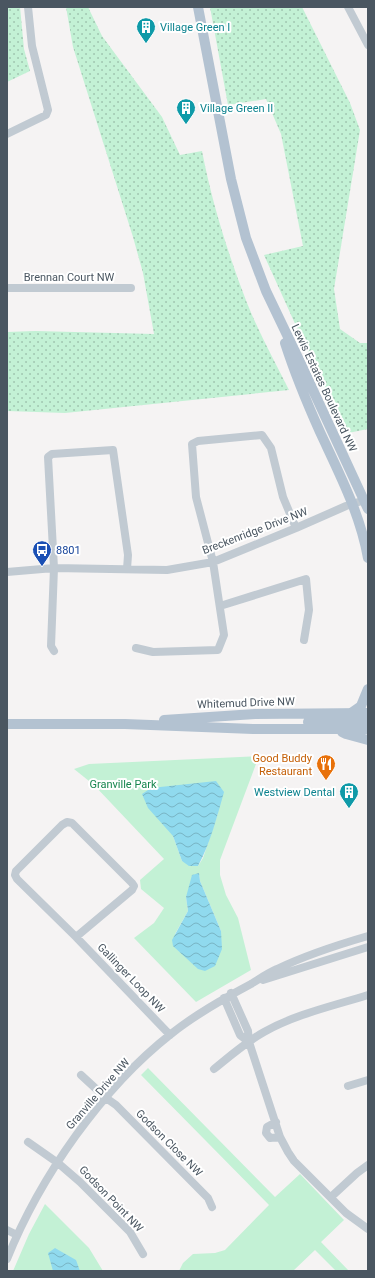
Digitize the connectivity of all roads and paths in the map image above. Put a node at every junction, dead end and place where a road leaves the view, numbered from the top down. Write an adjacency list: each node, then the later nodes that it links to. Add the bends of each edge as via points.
1 (28, 7): 5 (street, via 32,46 48,110 46,115)
2 (198, 7): 8 (main road, Lewis Estates Boulevard NW, via 232,186 246,238)
3 (348, 7): 4 (street)
4 (368, 45)
5 (7, 134)
6 (7, 288): 7 (street, Brennan Court NW)
7 (131, 288)
8 (279, 320): 9 (main road, Lewis Estates Boulevard NW); 10 (main road, Lewis Estates Boulevard NW, via 296,376)
9 (367, 502): 10 (street, Breckenridge Drive NW)
10 (352, 504): 11 (street, Breckenridge Drive NW); 12 (main road, Lewis Estates Boulevard NW)
11 (296, 528): 13 (street, Breckenridge Drive NW); 13 (street, via 283,497 271,448 262,435 198,441 192,444 196,497)
12 (368, 558)
13 (213, 562): 15 (street, Breckenridge Drive NW, via 167,570); 17 (street)
14 (54, 568): 15 (street, Breckenridge Drive NW); 15 (street, via 48,457 52,454 113,450 128,555); 16 (street, Breckenridge Drive NW); 20 (street, via 51,646)
15 (127, 569)
16 (7, 572)
17 (220, 606): 18 (street, via 306,580 309,610); 19 (street, via 224,635 218,650 153,652)
18 (304, 640)
19 (136, 648)
20 (54, 651)
21 (368, 689): 23 (main road, via 361,706)
22 (368, 713): 23 (main road, Whitemud Drive NW)
23 (351, 714): 26 (main road, Whitemud Drive NW, via 255,714)
24 (368, 720): 27 (main road, via 309,722)
25 (7, 724): 26 (main road, Whitemud Drive NW)
26 (125, 724): 27 (main road, Whitemud Drive NW)
27 (277, 728): 28 (main road, Whitemud Drive NW)
28 (337, 729): 29 (main road, Whitemud Drive NW); 30 (main road)
29 (368, 729)
30 (368, 740)
31 (368, 936): 34 (street, Granville Drive NW, via 276,969)
32 (76, 937): 32 (street, Gallinger Loop NW, via 15,875 16,871 67,822 72,823 134,886); 38 (street, Gallinger Loop NW)
33 (368, 947): 34 (street, Granville Drive NW)
34 (250, 984): 35 (street, Granville Drive NW)
35 (232, 993): 37 (street, Granville Drive NW); 39 (street, via 248,1031)
36 (368, 995): 39 (street, via 289,1020)
37 (224, 998): 38 (street, Granville Drive NW); 39 (street, via 240,1035)
38 (170, 1034): 44 (street, Granville Drive NW)
39 (249, 1042): 40 (street); 45 (street)
40 (214, 1068)
41 (81, 1075): 44 (street, Godson Close NW)
42 (368, 1080): 43 (street)
43 (348, 1086)
44 (106, 1098): 48 (street, Granville Drive NW); 51 (street, Godson Close NW, via 116,1105 208,1198)
45 (276, 1122): 46 (street); 46 (street, via 267,1127 266,1133 270,1138)
46 (280, 1137): 50 (street, via 294,1161)
47 (28, 1142): 48 (street, Godson Point NW)
48 (58, 1163): 54 (street, Granville Drive NW); 55 (street, Godson Point NW, via 78,1179 130,1232)
49 (368, 1165): 50 (street)
50 (330, 1197): 52 (street)
51 (212, 1207)
52 (368, 1229)
53 (7, 1230): 54 (street)
54 (17, 1235): 56 (street, Granville Drive NW)
55 (143, 1254)
56 (7, 1259)

